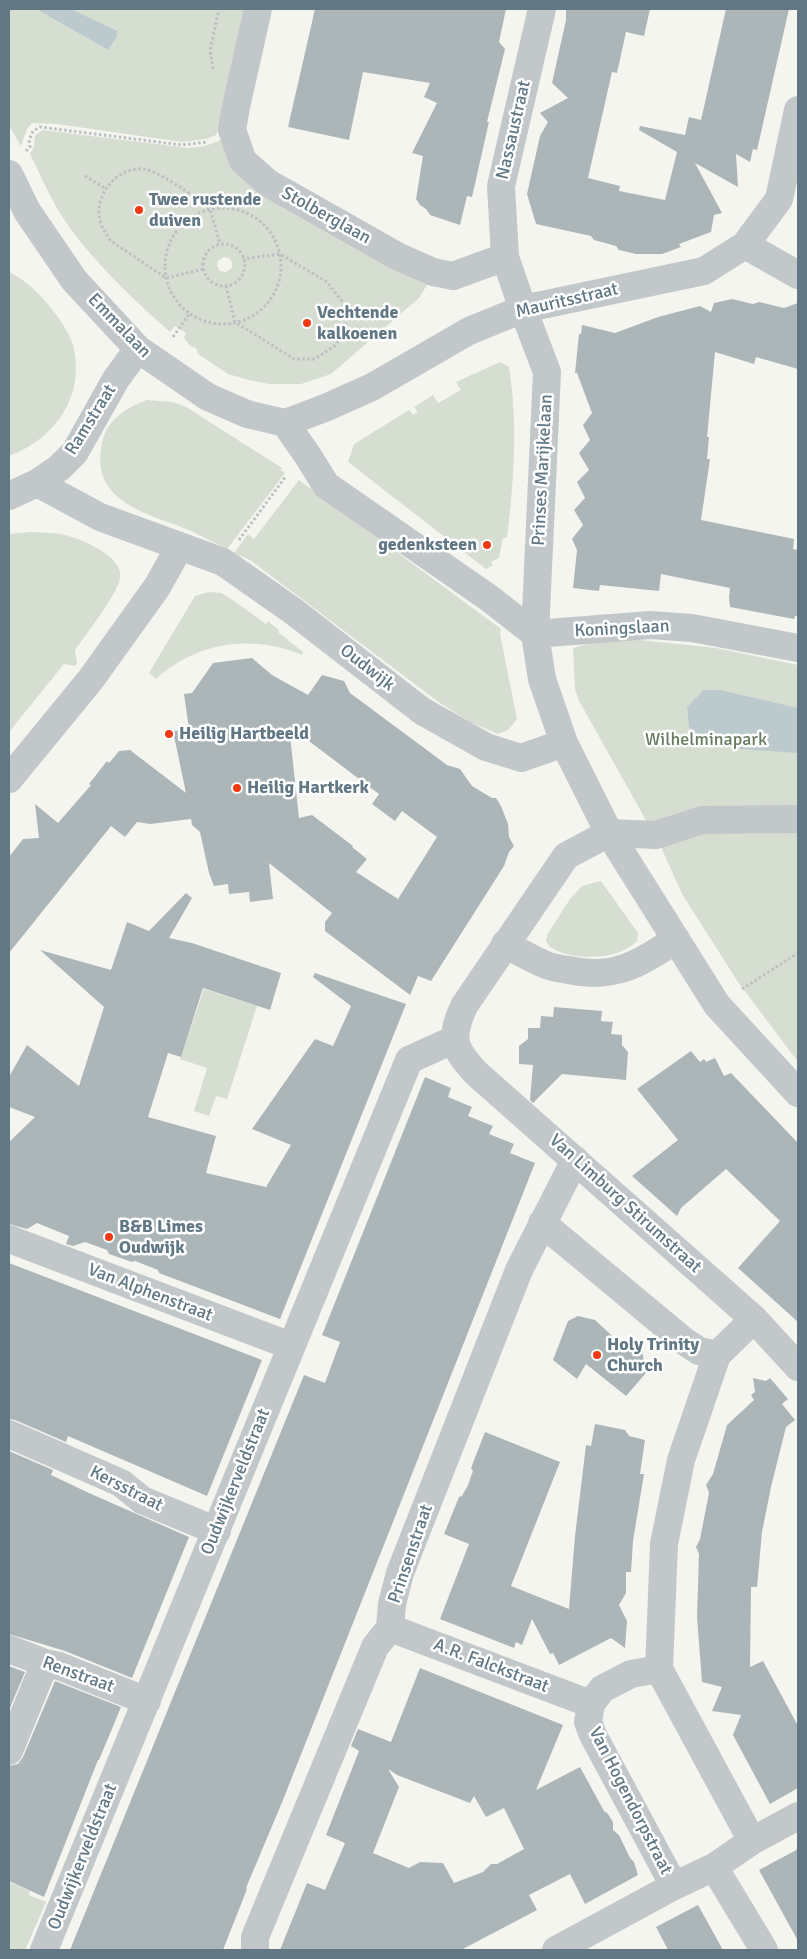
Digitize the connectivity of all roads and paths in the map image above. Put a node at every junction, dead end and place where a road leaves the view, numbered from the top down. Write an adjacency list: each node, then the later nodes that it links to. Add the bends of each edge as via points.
1 (258, 9): 4 (street, Stolberglaan)
2 (542, 9): 13 (street, Nassaustraat, via 501,186)
3 (798, 110): 11 (street, via 779,199)
4 (232, 130): 6 (path, via 207,142 182,145 40,127 32,131 30,147 26,151 35,173); 13 (street, Stolberglaan, via 243,161 268,183 415,264 453,276)
5 (85, 176): 7 (path)
6 (11, 179): 9 (street, Emmalaan)
7 (106, 189): 8 (path, via 122,173 144,169 155,172); 17 (path, via 99,219 106,235)
8 (210, 209): 10 (path); 12 (path, via 225,207 254,216 275,239); 17 (path, via 186,220 174,235 166,253)
9 (18, 213): 21 (street, Emmalaan)
10 (220, 244): 14 (path, via 234,247); 15 (path, via 206,253)
11 (745, 245): 16 (street); 19 (street, Mauritsstraat, via 704,271)
12 (280, 254): 14 (path); 20 (path, via 280,280 268,303 259,312); 20 (path, via 328,282 346,305 345,327 336,345 315,359 294,359)
13 (506, 257): 19 (street, Nassaustraat)
14 (244, 259): 18 (path, via 242,276)
15 (203, 269): 17 (path); 18 (path, via 209,280)
16 (798, 274)
17 (166, 278): 20 (path, via 175,298 190,313 211,322)
18 (226, 286): 20 (path)
19 (522, 309): 22 (street, Mauritsstraat, via 469,331 372,387); 28 (street, Prinses Marijkelaan, via 547,372)
20 (235, 322)
21 (138, 349): 22 (street, Emmalaan, via 208,397 247,414); 24 (street, Ramstraat, via 116,379 75,452)
22 (285, 424): 23 (street)
23 (308, 456): 27 (path, via 297,462); 28 (street, via 326,485)
24 (37, 483): 25 (street, Ramstraat); 26 (street, Oudwijk, via 100,517)
25 (9, 496)
26 (180, 546): 27 (street, Oudwijk); 31 (street, via 157,587 91,679)
27 (223, 562): 30 (street, Oudwijk, via 293,611 422,711 486,747 521,758)
28 (535, 634): 29 (street, Koningslaan, via 650,625 692,628); 30 (street, via 542,679)
29 (798, 648)
30 (564, 743): 33 (street)
31 (9, 779)
32 (798, 819): 33 (street, via 702,820 656,835)
33 (609, 833): 34 (street); 35 (street, via 566,856)
34 (676, 939): 35 (street, via 653,956 606,974 580,973 547,966); 37 (street)
35 (505, 944): 38 (street, via 464,1006 455,1026)
36 (798, 953): 37 (path)
37 (717, 1005): 39 (street)
38 (455, 1039): 40 (street, Van Limburg Stirumstraat, via 463,1058 476,1073); 44 (street, Oudwijkerveldstraat, via 409,1060)
39 (798, 1093)
40 (575, 1160): 41 (street, Prinsenstraat); 43 (street, Van Limburg Stirumstraat)
41 (542, 1223): 45 (street, via 684,1341 699,1351); 49 (street, Prinsenstraat, via 520,1270 400,1574)
42 (9, 1239): 44 (street, Van Alphenstraat)
43 (754, 1319): 45 (street); 46 (street, Van Limburg Stirumstraat)
44 (291, 1346): 48 (street, Oudwijkerveldstraat)
45 (717, 1355): 52 (street, via 682,1460 664,1544)
46 (798, 1367)
47 (9, 1434): 48 (street, Kersstraat, via 121,1483 142,1500)
48 (217, 1531): 53 (street, Oudwijkerveldstraat)
49 (390, 1628): 54 (street, A.R. Falckstraat); 61 (street, Prinsenstraat, via 375,1647 256,1937)
50 (9, 1649): 51 (street, Renstraat)
51 (46, 1663): 53 (street, Renstraat); 55 (street)
52 (659, 1669): 54 (street, Van Hogendorpstraat, via 631,1674 602,1689); 57 (street)
53 (147, 1701): 60 (street, Oudwijkerveldstraat)
54 (591, 1704): 59 (street, Van Hogendorpstraat, via 588,1722 593,1736)
55 (9, 1751)
56 (798, 1816): 57 (street)
57 (752, 1841): 58 (street)
58 (714, 1867): 59 (street); 63 (street)
59 (674, 1886): 62 (street)
60 (44, 1950)
61 (255, 1950)
62 (556, 1950)
63 (764, 1950)

